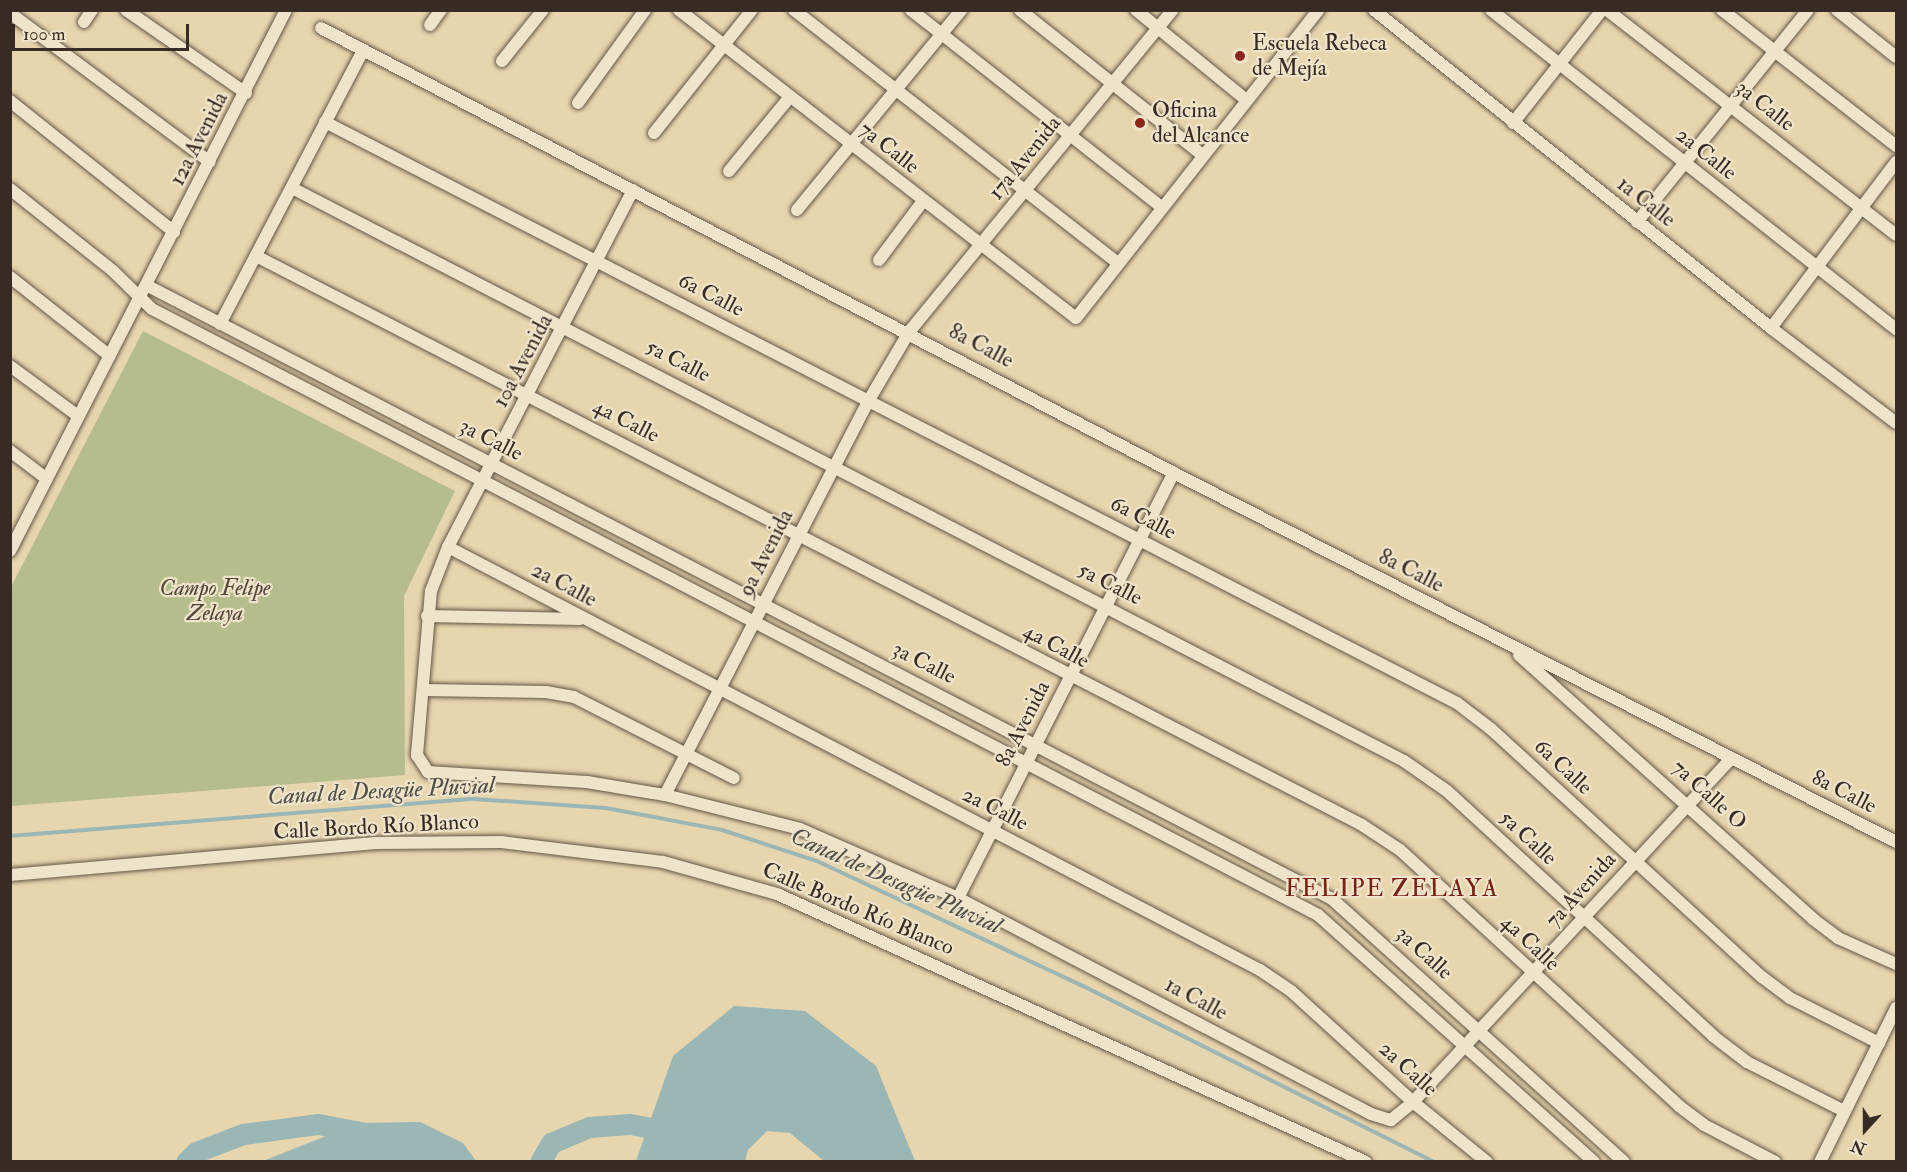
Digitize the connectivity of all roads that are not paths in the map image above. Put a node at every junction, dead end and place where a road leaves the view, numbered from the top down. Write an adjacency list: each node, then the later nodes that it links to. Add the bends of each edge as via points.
1 (92, 10): 24 (street)
2 (126, 10): 37 (street)
3 (441, 10): 25 (street)
4 (543, 10): 33 (street)
5 (645, 10): 41 (street)
6 (679, 10): 29 (street, 7a Calle)
7 (752, 10): 29 (street)
8 (794, 10): 36 (street)
9 (911, 10): 28 (street)
10 (961, 10): 28 (street)
11 (1020, 10): 35 (street)
12 (1136, 10): 27 (street)
13 (1173, 10): 27 (street, 17a Avenida)
14 (1318, 10): 39 (street)
15 (1374, 10): 44 (street, 1a Calle)
16 (1491, 10): 34 (street, 2a Calle)
17 (1602, 10): 34 (street)
18 (1607, 10): 42 (street, 3a Calle)
19 (1722, 10): 31 (street)
20 (1808, 10): 31 (street)
21 (1838, 10): 32 (street)
22 (281, 12): 37 (street, 12a Avenida)
23 (10, 13): 50 (street)
24 (84, 22)
25 (430, 25)
26 (321, 28): 30 (street, 8a Calle)
27 (1158, 28): 35 (street, 17a Avenida); 39 (street)
28 (942, 34): 36 (street); 46 (street)
29 (724, 46): 38 (street, 7a Calle); 45 (street)
30 (363, 50): 43 (street); 56 (street, 8a Calle)
31 (1775, 53): 42 (street); 48 (street)
32 (1896, 57)
33 (502, 61)
34 (1558, 66): 44 (street); 52 (street, 2a Calle)
35 (1113, 84): 46 (street, 17a Avenida); 49 (street)
36 (897, 89): 47 (street); 57 (street)
37 (246, 93): 50 (street, 12a Avenida)
38 (789, 98): 47 (street, 7a Calle); 53 (street)
39 (1245, 99): 49 (street)
40 (10, 102): 63 (street)
41 (578, 103)
42 (1733, 108): 52 (street); 60 (street, 3a Calle)
43 (325, 122): 54 (street); 67 (street, 6a Calle)
44 (1513, 123): 62 (street, 1a Calle)
45 (654, 133)
46 (1070, 136): 57 (street, 17a Avenida); 59 (street)
47 (851, 145): 58 (street, 7a Calle); 61 (street)
48 (1896, 146)
49 (1202, 154): 59 (street)
50 (210, 162): 63 (street, 12a Avenida)
51 (1896, 162): 60 (street)
52 (1685, 164): 62 (street); 70 (street, 2a Calle)
53 (729, 171)
54 (292, 188): 66 (street); 75 (street, 5a Calle)
55 (10, 189): 73 (street, 3a Calle, via 113,271)
56 (633, 190): 67 (street, 10a Avenida); 78 (street, 8a Calle)
57 (1026, 190): 65 (street, 17a Avenida); 69 (street)
58 (923, 201): 65 (street, 7a Calle); 68 (street)
59 (1161, 207): 69 (street)
60 (1861, 208): 64 (street, 3a Calle); 70 (street)
61 (797, 210)
62 (1637, 222): 76 (street, 1a Calle)
63 (174, 232): 72 (street, 12a Avenida)
64 (1896, 236)
65 (981, 245): 69 (street, 7a Calle, via 1076,318); 78 (street, 17a Avenida)
66 (256, 256): 74 (street); 81 (street, 4a Calle)
67 (598, 260): 75 (street, 10a Avenida); 82 (street, 6a Calle)
68 (879, 260)
69 (1118, 263)
70 (1817, 267): 76 (street); 77 (street, 2a Calle)
71 (10, 277): 79 (street)
72 (146, 285): 73 (street, 12a Avenida); 74 (street, 3a Calle)
73 (139, 297): 79 (street); 90 (street, 3a Calle, via 152,309)
74 (220, 324): 86 (street, 3a Calle)
75 (564, 327): 81 (street, 10a Avenida); 87 (street, 5a Calle)
76 (1771, 328): 84 (street, 1a Calle)
77 (1896, 329)
78 (909, 332): 82 (street, 9a Avenida); 88 (street, 8a Calle)
79 (110, 356): 83 (street)
80 (10, 366): 83 (street)
81 (529, 394): 86 (street, 10a Avenida); 91 (street, 4a Calle)
82 (869, 400): 87 (street, 9a Avenida); 92 (street, 6a Calle)
83 (78, 416): 89 (street)
84 (1896, 421)
85 (10, 451): 89 (street)
86 (492, 465): 90 (street, 10a Avenida); 95 (street, 3a Calle)
87 (835, 465): 91 (street, 9a Avenida); 96 (street, 5a Calle)
88 (1174, 473): 92 (street, 8a Avenida); 100 (street, 8a Calle)
89 (46, 479): 93 (street)
90 (482, 483): 94 (street, 10a Avenida); 99 (street, 3a Calle)
91 (798, 535): 95 (street, 9a Avenida); 101 (street, 4a Calle)
92 (1141, 541): 96 (street, 8a Avenida); 113 (street, 6a Calle, via 1457,703 1491,729)
93 (11, 547)
94 (448, 547): 97 (street, 10a Avenida, via 431,591); 98 (street, 2a Calle)
95 (764, 603): 99 (street, 9a Avenida); 104 (street, 3a Calle)
96 (1106, 606): 101 (street, 8a Avenida); 116 (street, 5a Calle, via 1404,761 1447,791)
97 (427, 616): 98 (street); 102 (street, 10a Avenida)
98 (584, 619): 103 (street, 2a Calle)
99 (755, 622): 103 (street, 9a Avenida); 107 (street, 3a Calle)
100 (1504, 642): 106 (street, 8a Calle); 110 (street, 7a Calle O)
101 (1070, 677): 104 (street, 8a Avenida); 118 (street, 4a Calle, via 1362,825 1400,850)
102 (424, 690): 105 (street, via 546,692 574,697); 109 (street, 10a Avenida, via 417,755 428,772 586,782)
103 (720, 690): 105 (street, 9a Avenida); 111 (street, 2a Calle)
104 (1035, 744): 107 (street, 8a Avenida); 120 (street, 3a Calle, via 1332,898)
105 (688, 753): 108 (street); 109 (street, 9a Avenida)
106 (1731, 759): 110 (street, 7a Avenida); 112 (street, 8a Calle)
107 (1027, 763): 111 (street, 8a Avenida); 122 (street, 3a Calle, via 1318,915)
108 (734, 778)
109 (665, 795): 115 (street, via 800,829)
110 (1688, 804): 113 (street, 7a Avenida); 117 (street, 7a Calle O, via 1813,919 1838,938)
111 (993, 831): 115 (street, 8a Avenida); 123 (street, 2a Calle, via 1260,970 1291,991)
112 (1896, 842)
113 (1635, 862): 116 (street, 7a Avenida); 121 (street, 6a Calle, via 1790,998)
114 (10, 875): 125 (street, Calle Bordo Río Blanco, via 376,843 501,842 663,862 777,894)
115 (958, 898): 123 (street, 1a Calle, via 1371,1114 1391,1120)
116 (1584, 919): 118 (street, 7a Avenida); 124 (street, 5a Calle, via 1747,1062)
117 (1896, 964)
118 (1532, 975): 120 (street, 7a Avenida); 129 (street, 4a Calle, via 1678,1106 1704,1125)
119 (1896, 1008): 121 (street)
120 (1478, 1031): 122 (street, 7a Avenida); 128 (street, 3a Calle)
121 (1879, 1043): 124 (street)
122 (1464, 1045): 123 (street, 7a Avenida); 127 (street, 3a Calle)
123 (1413, 1102): 126 (street, 2a Calle)
124 (1844, 1111): 130 (street)
125 (1366, 1161)
126 (1487, 1161)
127 (1594, 1161)
128 (1624, 1161)
129 (1776, 1161)
130 (1820, 1161)

